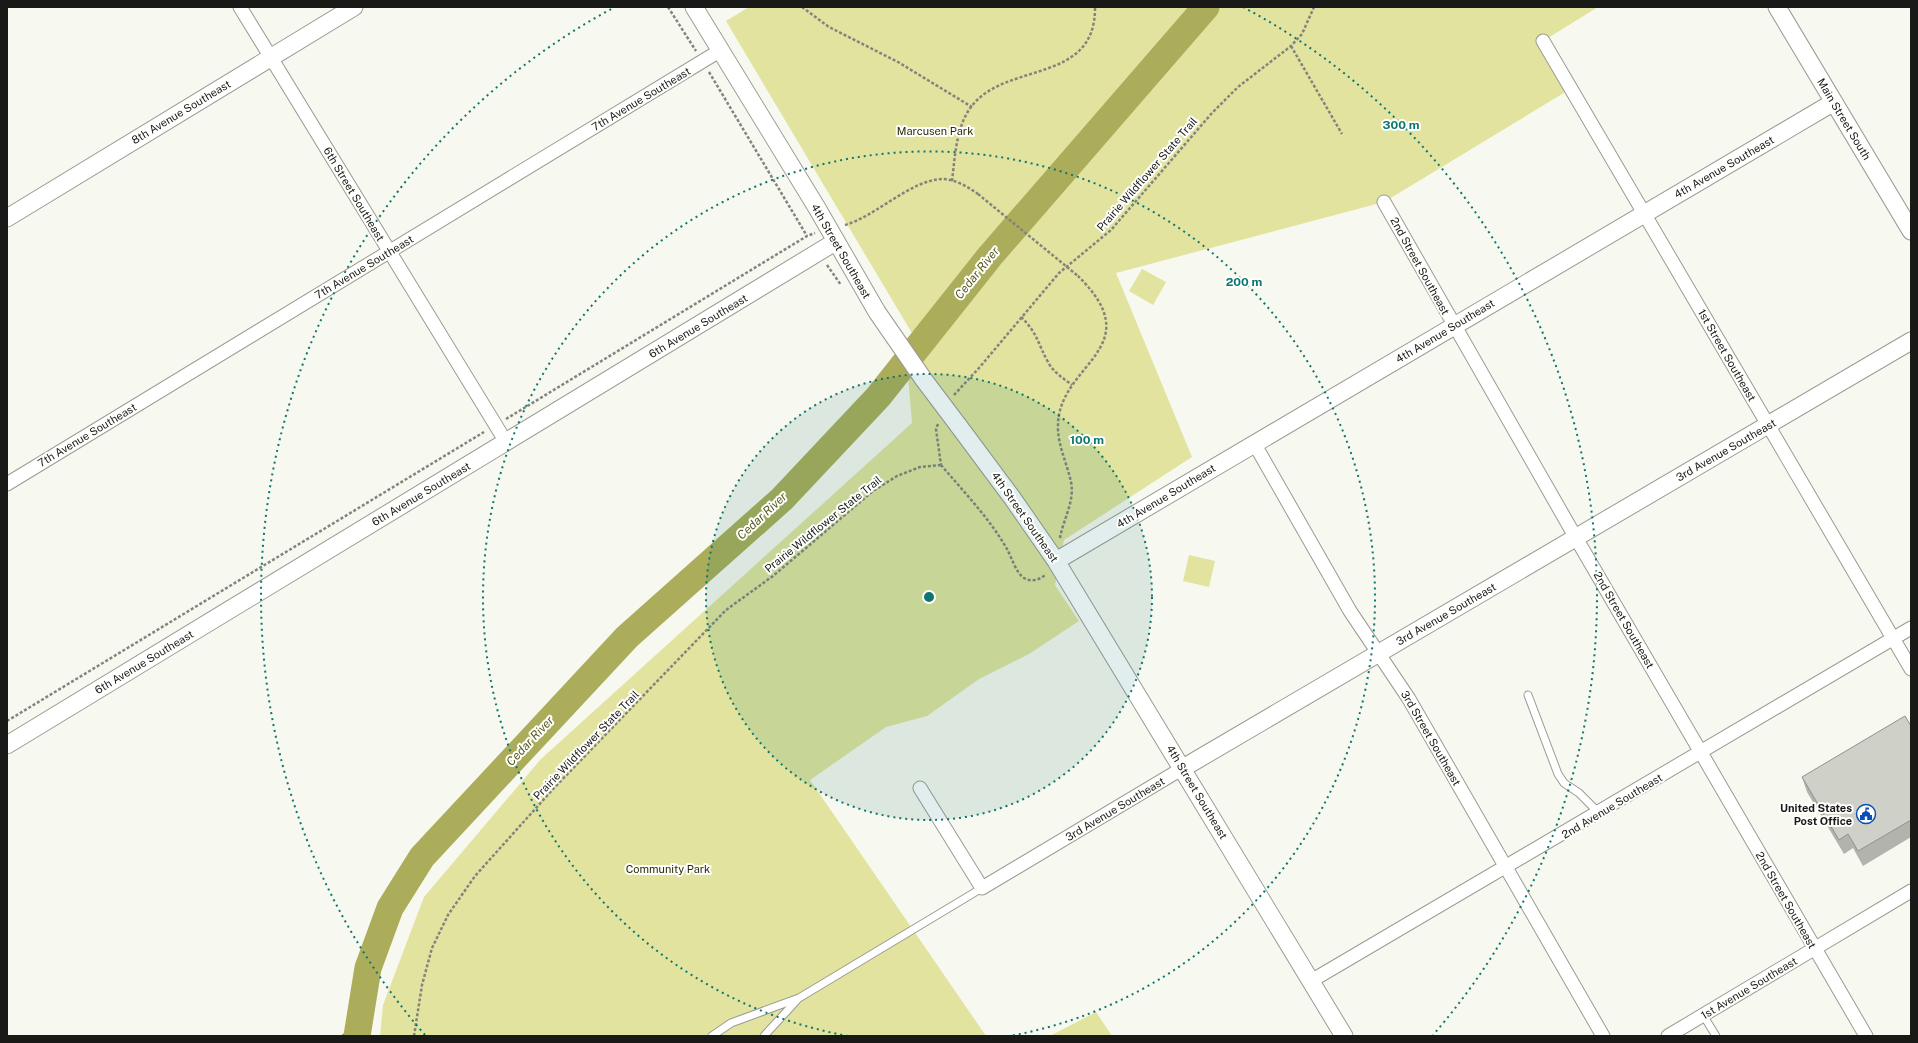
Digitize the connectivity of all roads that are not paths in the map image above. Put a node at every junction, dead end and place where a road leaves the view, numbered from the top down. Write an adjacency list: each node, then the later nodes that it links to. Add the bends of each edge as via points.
1 (240, 7): 7 (street, 6th Street Southeast)
2 (354, 7): 7 (street, 8th Avenue Southeast)
3 (694, 7): 6 (street, 4th Street Southeast)
4 (1777, 7): 8 (street, Main Street South)
5 (1543, 41): 10 (street, 1st Street Southeast)
6 (721, 50): 13 (street, 4th Street Southeast); 14 (street, 7th Avenue Southeast)
7 (272, 57): 11 (street, 8th Avenue Southeast); 14 (street, 6th Street Southeast)
8 (1834, 102): 10 (street, 4th Avenue Southeast); 12 (street, Main Street South)
9 (1384, 202): 15 (street, 2nd Street Southeast)
10 (1645, 213): 15 (street, 4th Avenue Southeast); 17 (street, 1st Street Southeast)
11 (7, 218)
12 (1911, 231)
13 (832, 236): 18 (street, 6th Avenue Southeast, via 819,252); 22 (street, 4th Street Southeast, bridge, via 895,340 1014,499)
14 (389, 252): 18 (street, 6th Street Southeast); 20 (street, 7th Avenue Southeast)
15 (1454, 326): 19 (street, 4th Avenue Southeast); 21 (street, 2nd Street Southeast)
16 (1911, 341): 17 (street, 3rd Avenue Southeast)
17 (1769, 425): 21 (street, 3rd Avenue Southeast); 24 (street, 1st Street Southeast)
18 (506, 442): 28 (street, 6th Avenue Southeast)
19 (1254, 443): 22 (street, 4th Avenue Southeast); 25 (street, 3rd Street Southeast, via 1350,611)
20 (7, 484)
21 (1576, 538): 25 (street, 3rd Avenue Southeast); 29 (street, 2nd Street Southeast)
22 (1056, 560): 30 (street, 4th Street Southeast)
23 (1911, 628): 24 (street, 2nd Avenue Southeast)
24 (1893, 639): 26 (street, 1st Street Southeast); 29 (street, 2nd Avenue Southeast)
25 (1378, 653): 30 (street, 3rd Avenue Southeast); 33 (street, 3rd Street Southeast, via 1408,699)
26 (1911, 669)
27 (1528, 695): 32 (lane, via 1558,774 1564,783 1590,802)
28 (7, 745)
29 (1701, 753): 32 (street, 2nd Avenue Southeast); 36 (street, 2nd Street Southeast)
30 (1183, 768): 34 (street, 3rd Avenue Southeast); 37 (street, 4th Street Southeast)
31 (920, 788): 34 (street)
32 (1599, 813): 33 (street, 2nd Avenue Southeast)
33 (1505, 868): 37 (street, 2nd Avenue Southeast); 43 (street, 3rd Street Southeast)
34 (982, 888): 38 (lane)
35 (1911, 891): 36 (street, 1st Avenue Southeast)
36 (1815, 949): 39 (street, 1st Avenue Southeast); 46 (street, 2nd Street Southeast)
37 (1311, 981): 42 (street, 4th Street Southeast)
38 (799, 998): 40 (lane, via 731,1023); 41 (lane)
39 (1703, 1015): 44 (street, 1st Avenue Southeast); 45 (lane)
40 (712, 1036)
41 (764, 1036)
42 (1344, 1036)
43 (1603, 1036)
44 (1668, 1036)
45 (1716, 1036)
46 (1866, 1036)

